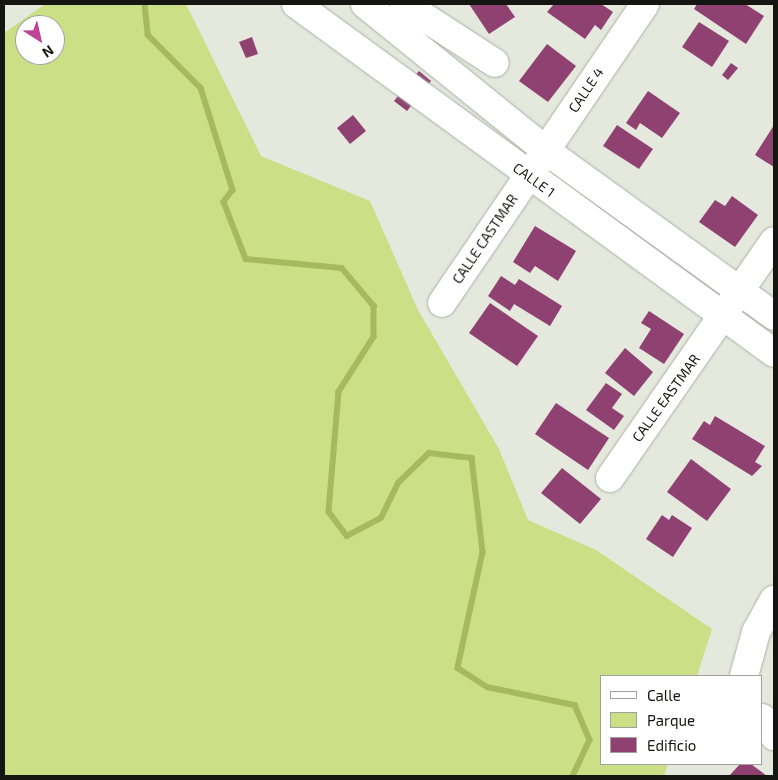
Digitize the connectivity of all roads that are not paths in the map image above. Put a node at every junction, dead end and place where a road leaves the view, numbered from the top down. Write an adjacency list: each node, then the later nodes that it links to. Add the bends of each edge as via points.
1 (296, 4): 7 (street, CALLE 1)
2 (365, 4): 6 (street)
3 (404, 4): 5 (street)
4 (644, 4): 6 (street, CALLE 4)
5 (495, 63)
6 (545, 150): 7 (street, CALLE 4); 9 (street)
7 (528, 176): 10 (street, CALLE CASTMAR); 12 (street, CALLE 1)
8 (774, 240): 9 (street, CALLE EASTMAR)
9 (740, 292): 11 (street); 12 (street, CALLE EASTMAR)
10 (442, 303)
11 (774, 316)
12 (723, 319): 13 (street, CALLE 1); 14 (street, CALLE EASTMAR)
13 (774, 353)
14 (610, 478)
15 (774, 600): 16 (street, via 756,632)
16 (744, 675)
17 (763, 720): 18 (street)
18 (774, 736)

